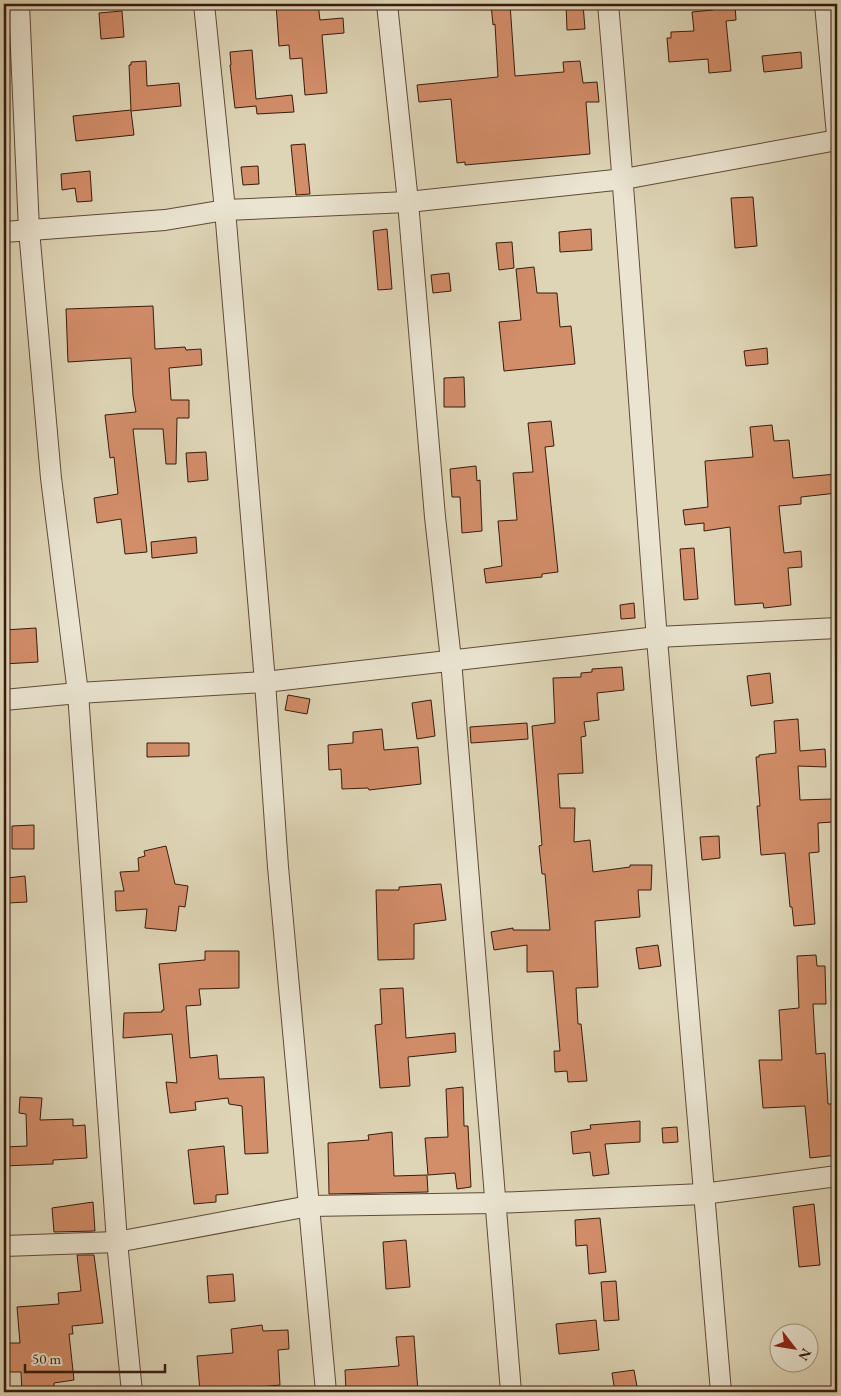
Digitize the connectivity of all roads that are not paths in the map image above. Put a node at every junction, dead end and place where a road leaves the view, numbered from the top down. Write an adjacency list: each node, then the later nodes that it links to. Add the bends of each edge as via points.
1 (19, 4): 11 (street)
2 (204, 4): 10 (street)
3 (387, 4): 9 (street)
4 (608, 4): 8 (street)
5 (825, 4): 6 (street)
6 (837, 135)
7 (837, 140): 8 (street)
8 (624, 179): 9 (street); 14 (street)
9 (408, 202): 10 (street); 15 (street, via 435,517)
10 (225, 210): 11 (street, via 165,220); 16 (street)
11 (29, 230): 12 (street); 17 (street, via 51,478)
12 (4, 232)
13 (837, 628): 14 (street)
14 (657, 637): 15 (street); 20 (street)
15 (451, 660): 16 (street); 21 (street)
16 (265, 682): 17 (street); 22 (street, via 278,867)
17 (78, 693): 18 (street); 23 (street)
18 (4, 700)
19 (837, 1176): 20 (street)
20 (702, 1194): 21 (street); 28 (street)
21 (495, 1203): 22 (street); 27 (street)
22 (310, 1206): 23 (street); 26 (street)
23 (118, 1242): 24 (street); 25 (street)
24 (4, 1246)
25 (132, 1392)
26 (326, 1392)
27 (511, 1392)
28 (721, 1392)

